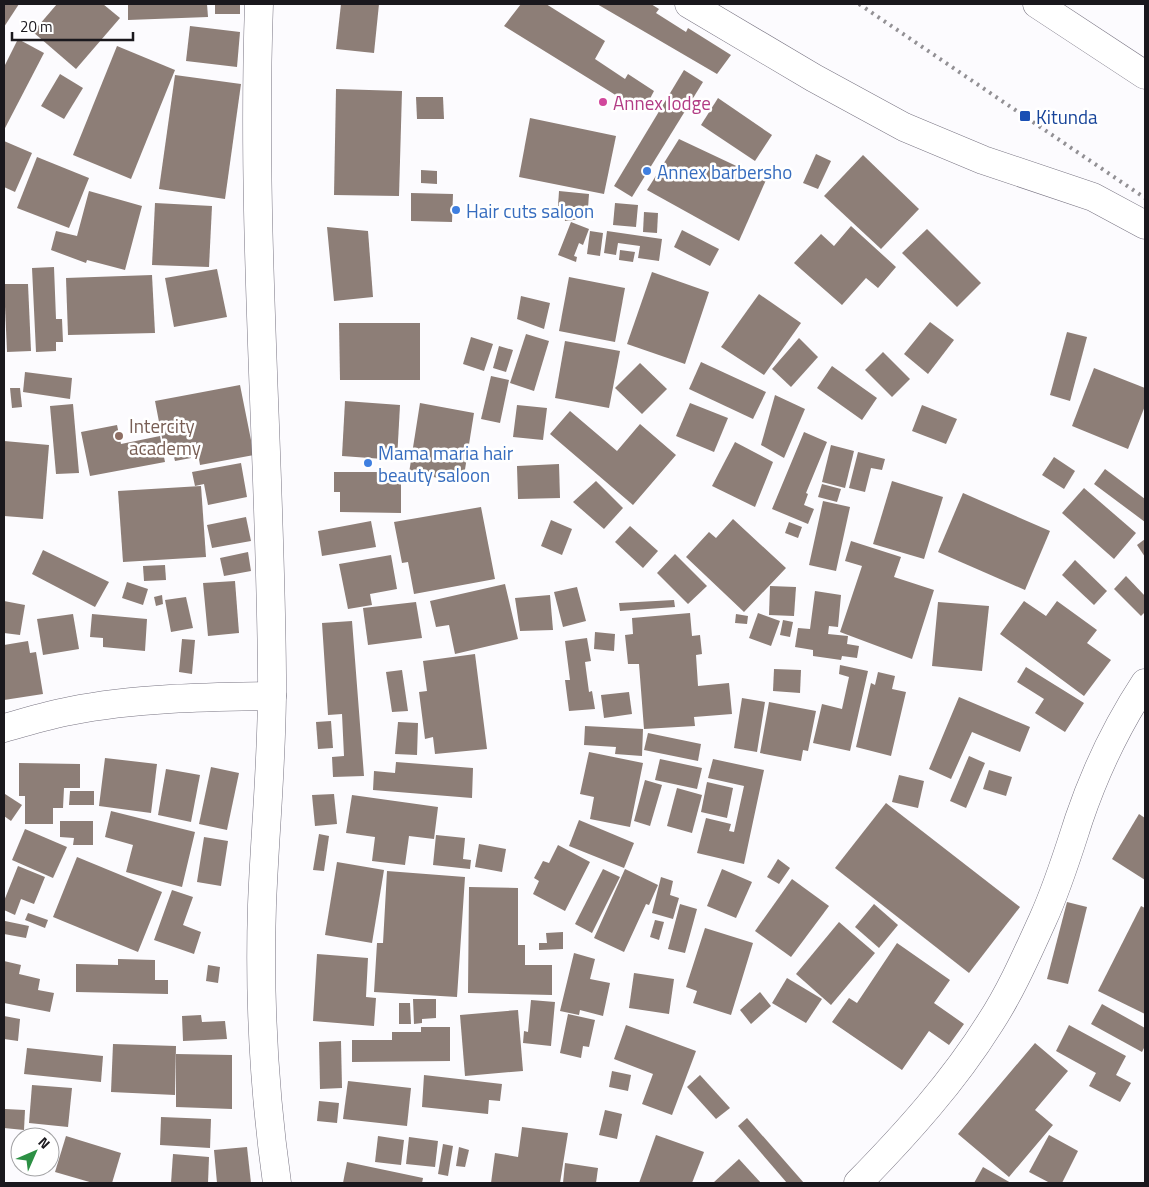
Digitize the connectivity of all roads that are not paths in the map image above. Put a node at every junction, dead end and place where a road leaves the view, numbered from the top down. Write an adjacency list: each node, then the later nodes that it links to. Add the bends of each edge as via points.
1 (259, 4): 7 (street, via 256,153)
2 (688, 4): 5 (street, via 904,127 983,160 1093,197)
3 (1037, 4): 4 (street)
4 (1145, 75)
5 (1145, 225)
6 (1145, 683): 10 (street, via 1100,768 1044,918 990,1023 940,1094)
7 (272, 696): 8 (street, via 215,696 113,705 70,711); 9 (street, via 262,909 263,1011 267,1110)
8 (4, 728)
9 (277, 1183)
10 (858, 1183)

